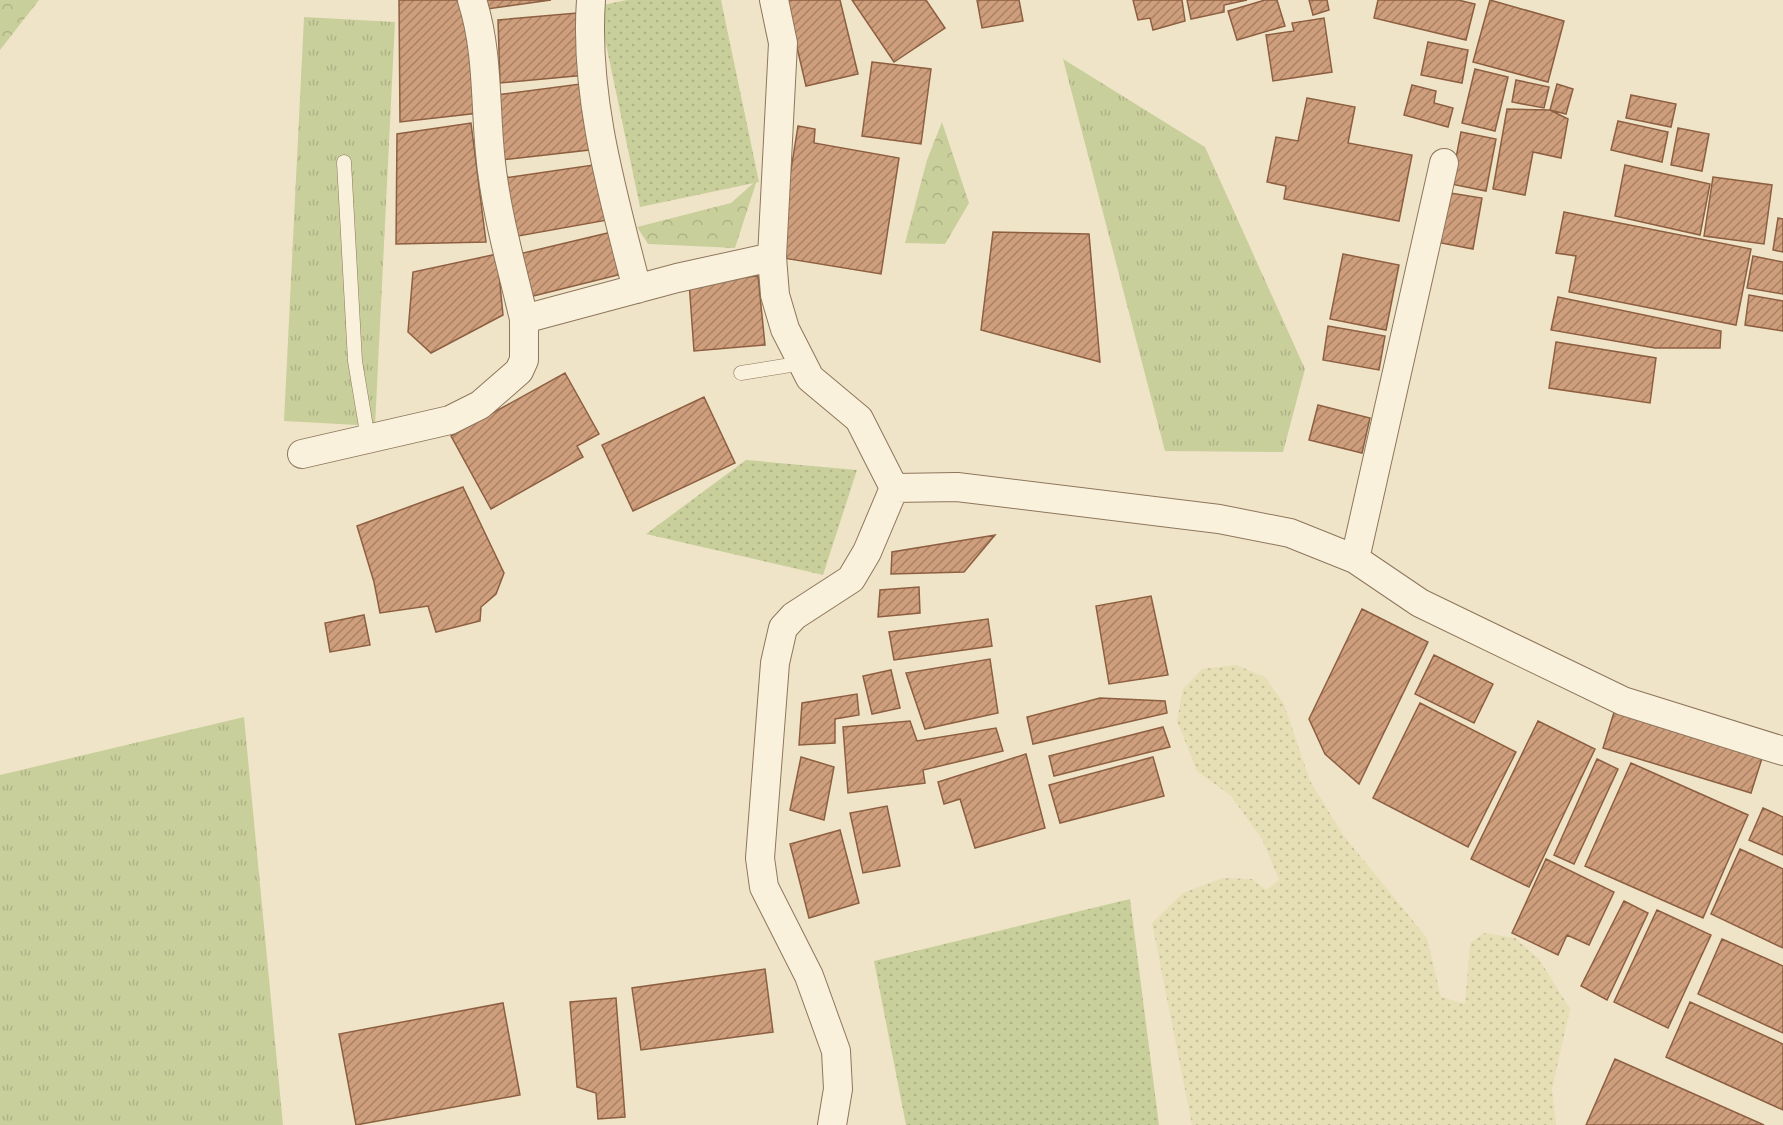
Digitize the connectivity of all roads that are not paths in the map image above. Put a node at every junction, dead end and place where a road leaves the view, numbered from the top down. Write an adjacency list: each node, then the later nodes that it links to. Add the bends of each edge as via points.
1 (472, 0): 8 (street, via 480,24 490,154)
2 (591, 0): 7 (street, via 588,42 596,104)
3 (774, 0): 6 (street, via 783,43)
4 (344, 162): 11 (lane, via 355,361)
5 (1444, 163): 14 (street)
6 (772, 257): 7 (street); 9 (street, via 785,329)
7 (638, 289): 8 (street)
8 (524, 319): 11 (street, via 524,360 519,371 480,405 450,420)
9 (803, 363): 10 (lane); 13 (street, via 810,378 859,419)
10 (741, 373)
11 (368, 439): 12 (street)
12 (302, 454)
13 (894, 488): 14 (street, via 957,487 1219,519 1290,532); 16 (street, via 851,579 794,616 783,628 775,663 760,858 764,887 809,976 836,1051 838,1089)
14 (1354, 559): 15 (street, via 1420,603 1623,701)
15 (1783, 752)
16 (832, 1125)

